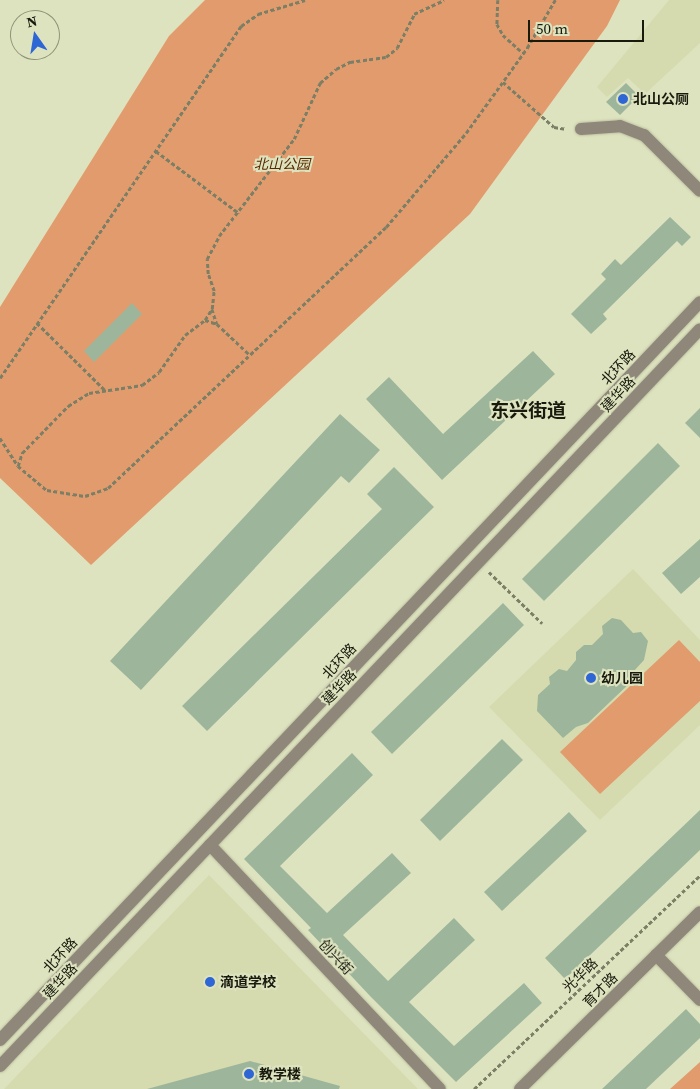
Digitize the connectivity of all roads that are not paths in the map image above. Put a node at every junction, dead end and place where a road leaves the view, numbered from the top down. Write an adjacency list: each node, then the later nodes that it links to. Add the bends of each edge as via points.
1 (581, 129): 2 (street, via 620,126 644,136)
2 (700, 191)
3 (700, 302): 9 (street, 北环路)
4 (700, 329): 5 (street, 建华路)
5 (210, 845): 10 (street, 建华路); 11 (street, 创兴街)
6 (700, 912): 7 (street, 育才路)
7 (656, 955): 8 (street); 12 (street, 育才路)
8 (700, 1000)
9 (0, 1040)
10 (0, 1066)
11 (440, 1089)
12 (520, 1089)

